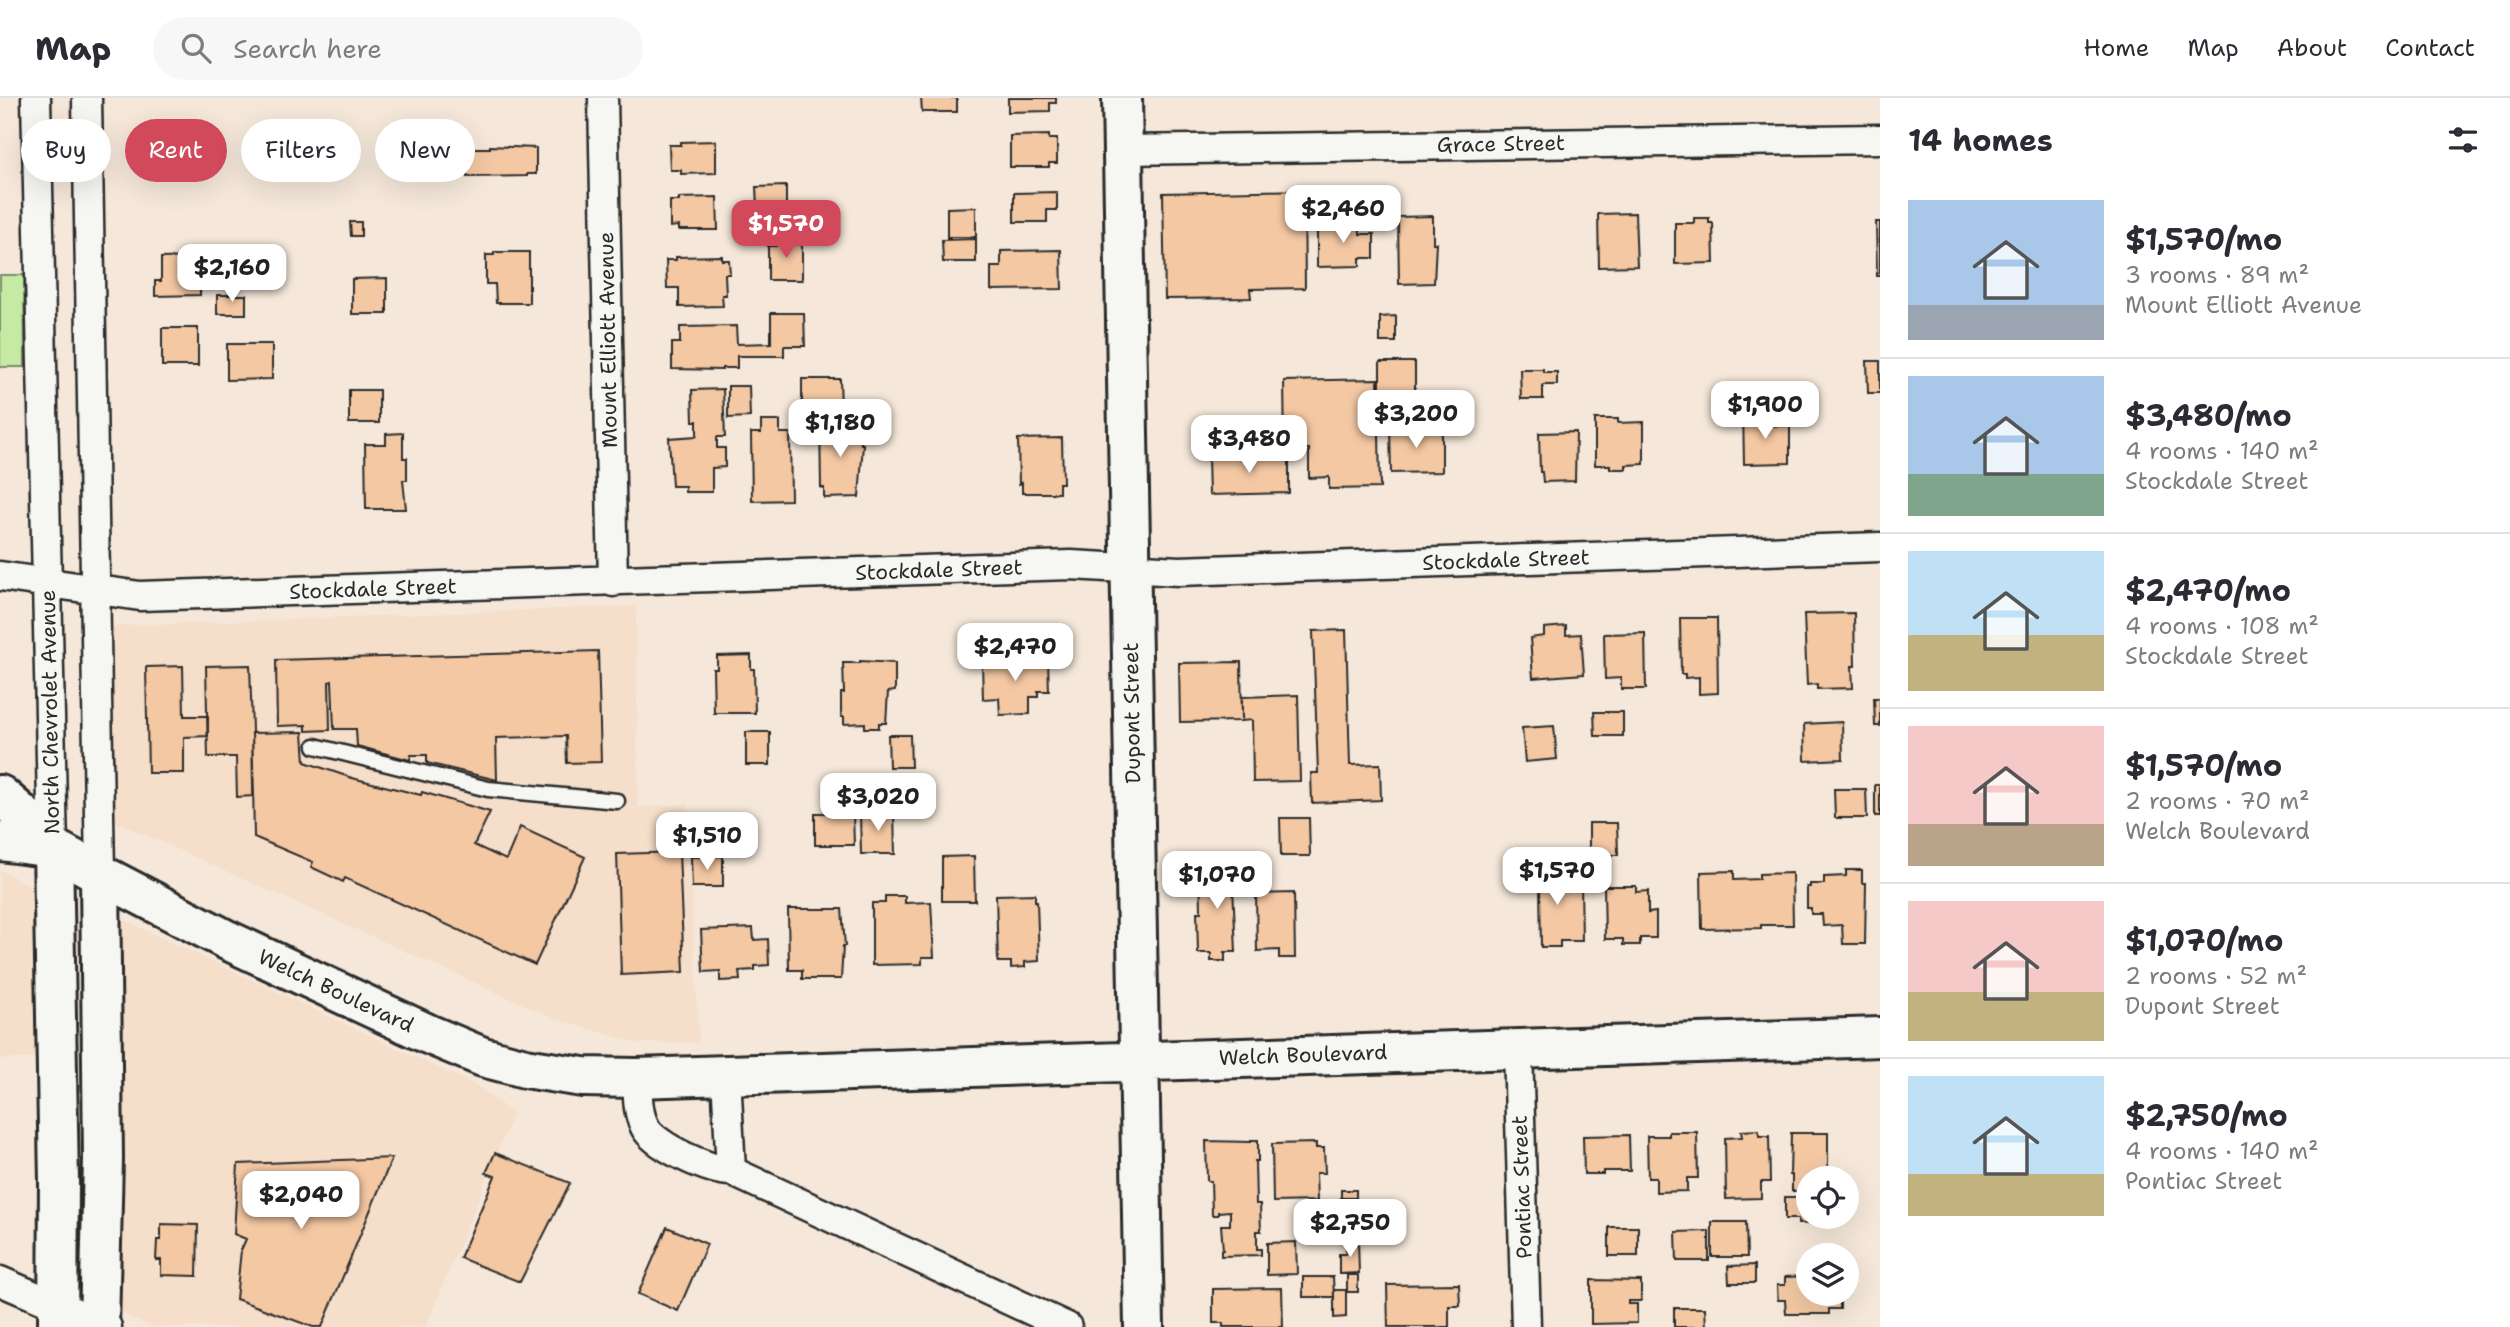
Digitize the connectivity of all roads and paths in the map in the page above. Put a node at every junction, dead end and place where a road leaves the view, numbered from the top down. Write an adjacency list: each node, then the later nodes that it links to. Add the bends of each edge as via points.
1 (36, 98): 10 (street, North Chevrolet Avenue)
2 (87, 98): 12 (street)
3 (603, 98): 11 (street, Mount Elliott Avenue)
4 (1122, 98): 6 (street, Dupont Street)
5 (1880, 139): 6 (street, Grace Street)
6 (1122, 150): 8 (street, Dupont Street)
7 (1880, 547): 8 (street, Stockdale Street, via 1179,571)
8 (1130, 567): 11 (street, Stockdale Street); 21 (street, Dupont Street)
9 (0, 576): 10 (street, Stockdale Street)
10 (47, 582): 12 (street, Stockdale Street); 17 (street, North Chevrolet Avenue)
11 (613, 582): 12 (street, Stockdale Street, via 140,596)
12 (96, 591): 18 (street)
13 (315, 746): 15 (lane, via 488,789)
14 (0, 795): 17 (street, Welch Boulevard)
15 (617, 801)
16 (0, 841): 17 (street, Welch Boulevard)
17 (53, 848): 18 (street, Welch Boulevard); 26 (street, North Chevrolet Avenue)
18 (100, 874): 23 (street, Welch Boulevard, via 306,978 483,1057 563,1075); 27 (street)
19 (1880, 1037): 20 (street, Welch Boulevard)
20 (1518, 1048): 21 (street, Welch Boulevard); 30 (street, Pontiac Street)
21 (1139, 1060): 22 (street, Welch Boulevard); 29 (street, Dupont Street)
22 (726, 1075): 23 (street, Welch Boulevard); 24 (street)
23 (637, 1078): 24 (street, via 640,1114 651,1135 696,1161)
24 (731, 1171): 28 (street)
25 (0, 1281): 26 (street)
26 (58, 1317): 27 (street)
27 (101, 1326)
28 (1067, 1327)
29 (1144, 1327)
30 (1526, 1327)

